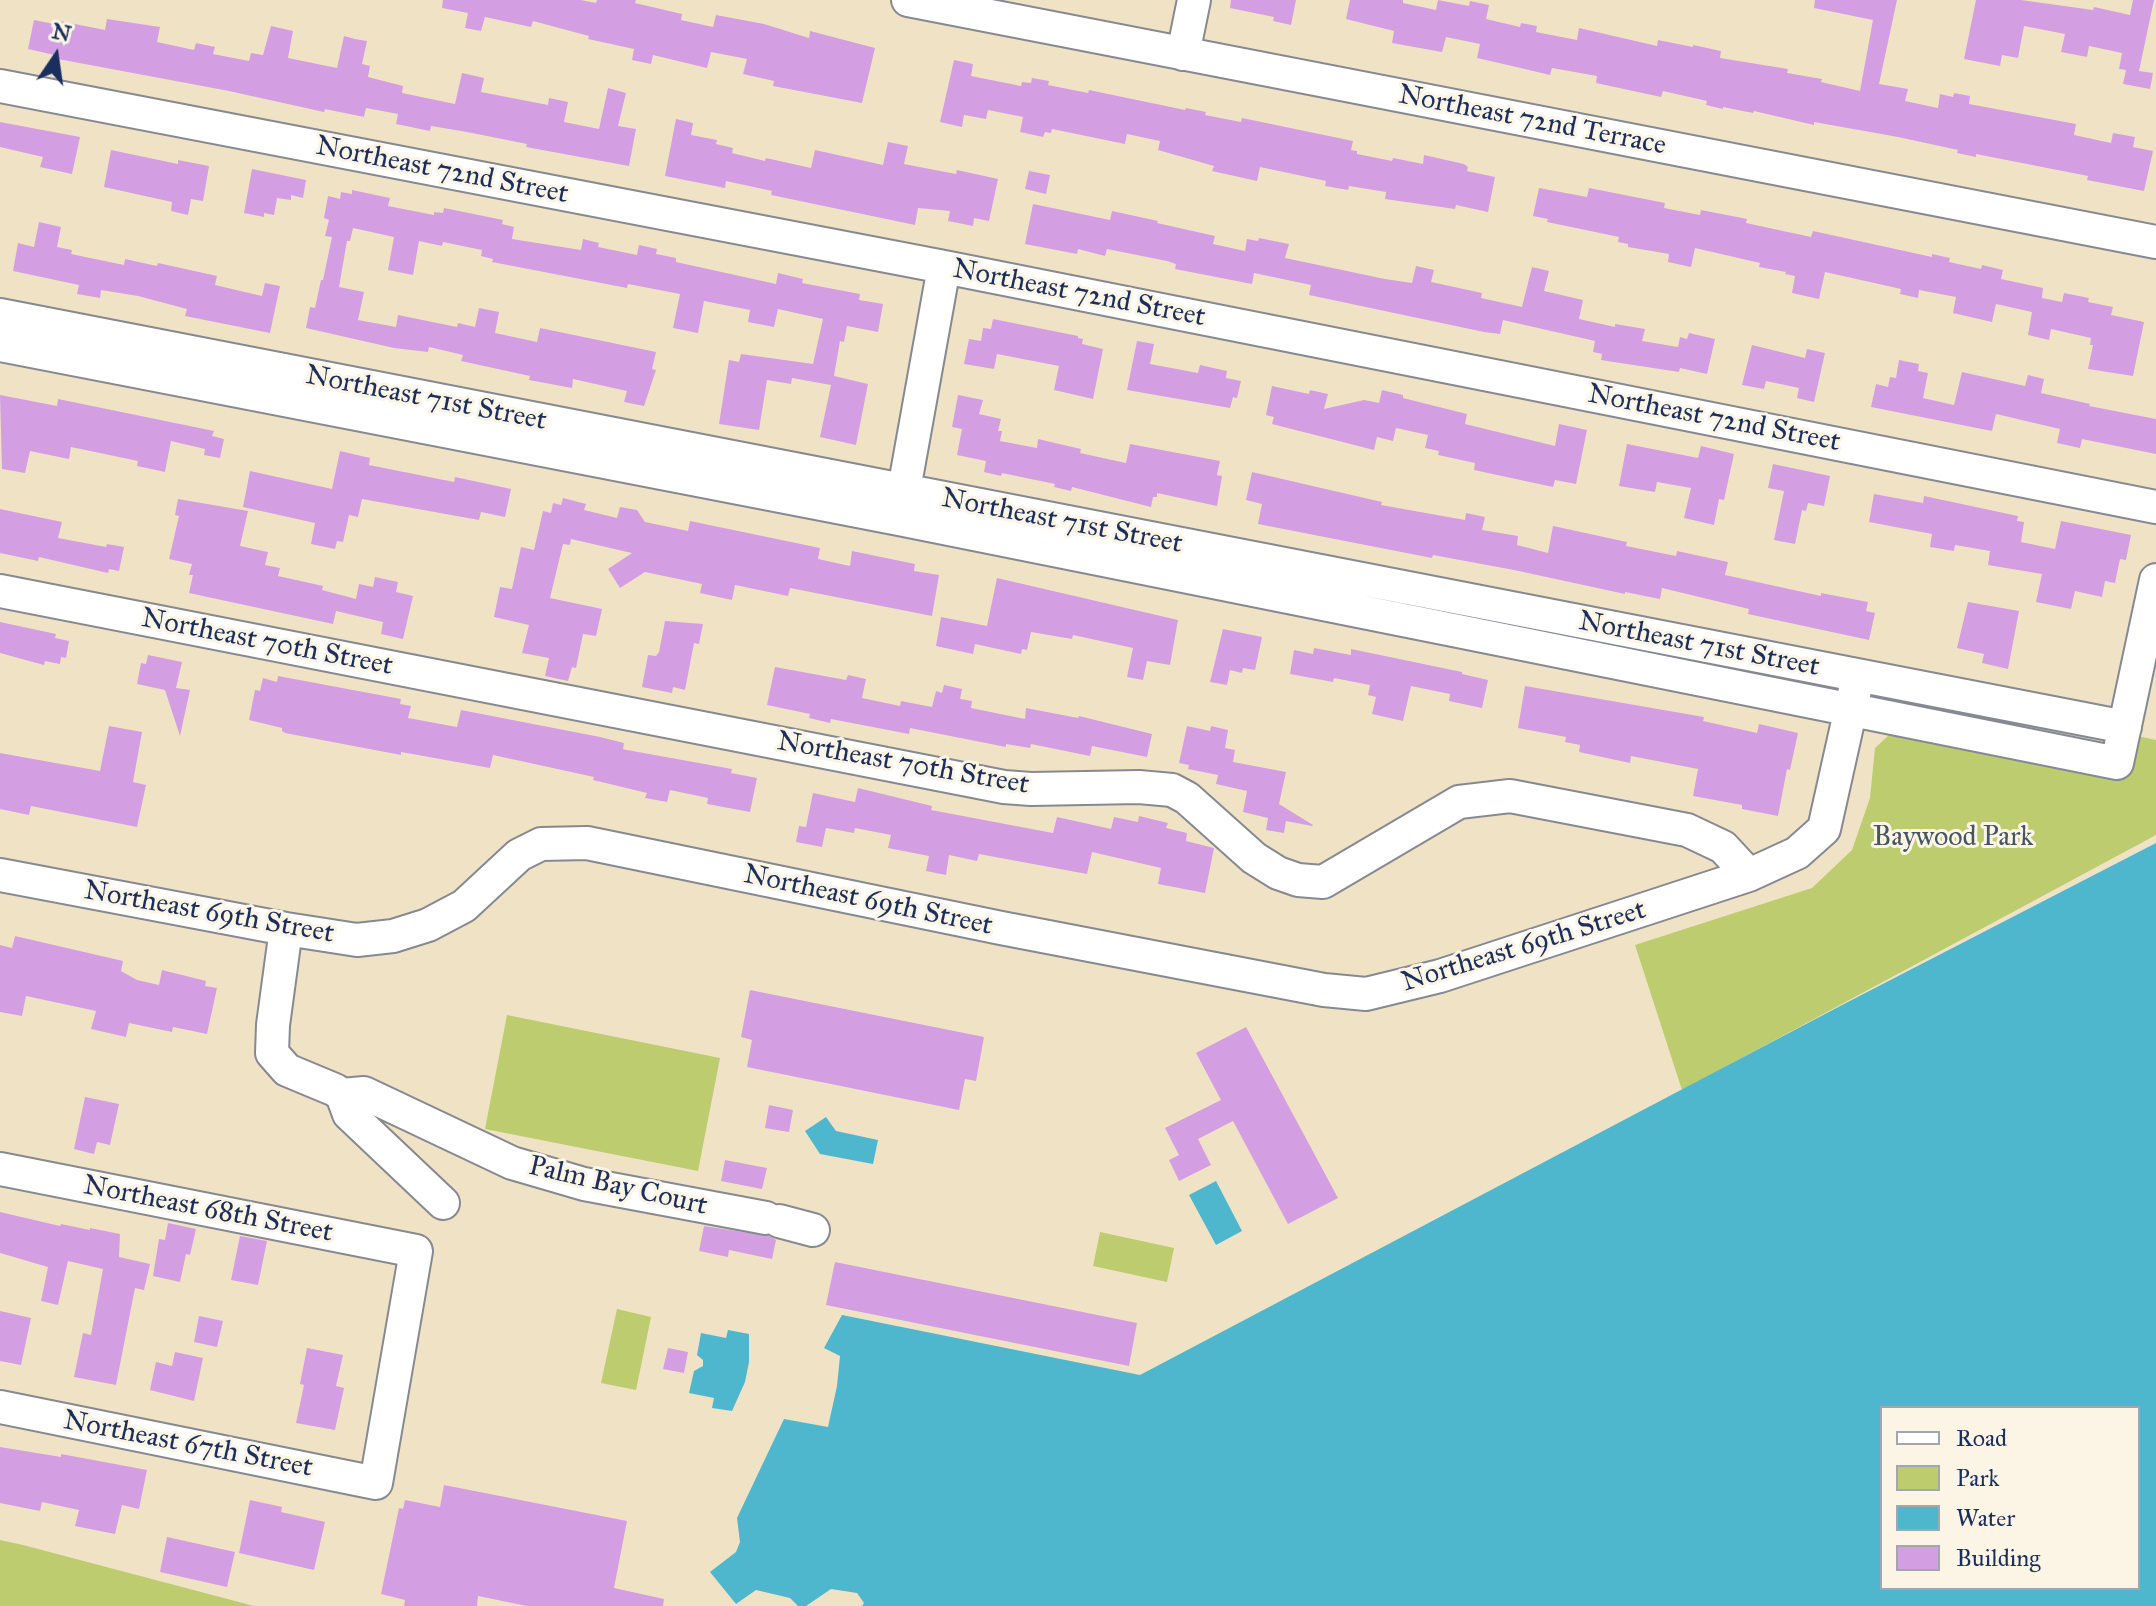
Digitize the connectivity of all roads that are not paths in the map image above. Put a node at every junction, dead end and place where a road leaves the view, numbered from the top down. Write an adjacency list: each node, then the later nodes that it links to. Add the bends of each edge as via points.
1 (908, 0): 3 (street, Northeast 72nd Terrace)
2 (1194, 0): 3 (street)
3 (1183, 54): 5 (street, Northeast 72nd Terrace)
4 (0, 86): 6 (street, Northeast 72nd Street)
5 (2156, 242)
6 (944, 267): 9 (street); 10 (street, Northeast 72nd Street)
7 (0, 315): 9 (street, Northeast 71st Street)
8 (0, 345): 9 (street, Northeast 71st Street)
9 (902, 506): 13 (street, Northeast 71st Street); 14 (street, Northeast 71st Street)
10 (2156, 507)
11 (2156, 580): 15 (street)
12 (0, 591): 17 (street, Northeast 70th Street, via 1004,787 1172,790 1254,858 1298,880 1323,882 1459,802 1510,796 1687,830 1723,847)
13 (1858, 675): 14 (street, Northeast 69th Street); 15 (street, Northeast 71st Street)
14 (1850, 709): 15 (street, Northeast 71st Street, via 2117,763); 17 (street, Northeast 69th Street, via 1824,829 1797,853)
15 (2125, 727)
16 (0, 875): 18 (street, Northeast 69th Street)
17 (1749, 875): 18 (street, Northeast 69th Street, via 1440,976 1366,994 1001,928 587,843 541,844 519,855 464,906 393,936 357,940)
18 (286, 929): 19 (street, Palm Bay Court, via 272,1053 287,1070)
19 (342, 1095): 21 (street, via 349,1114); 22 (street, Palm Bay Court, via 364,1093 512,1163 584,1184)
20 (0, 1169): 24 (street, Northeast 68th Street, via 416,1251)
21 (443, 1203)
22 (813, 1230)
23 (0, 1407): 24 (street, Northeast 67th Street)
24 (376, 1483)

